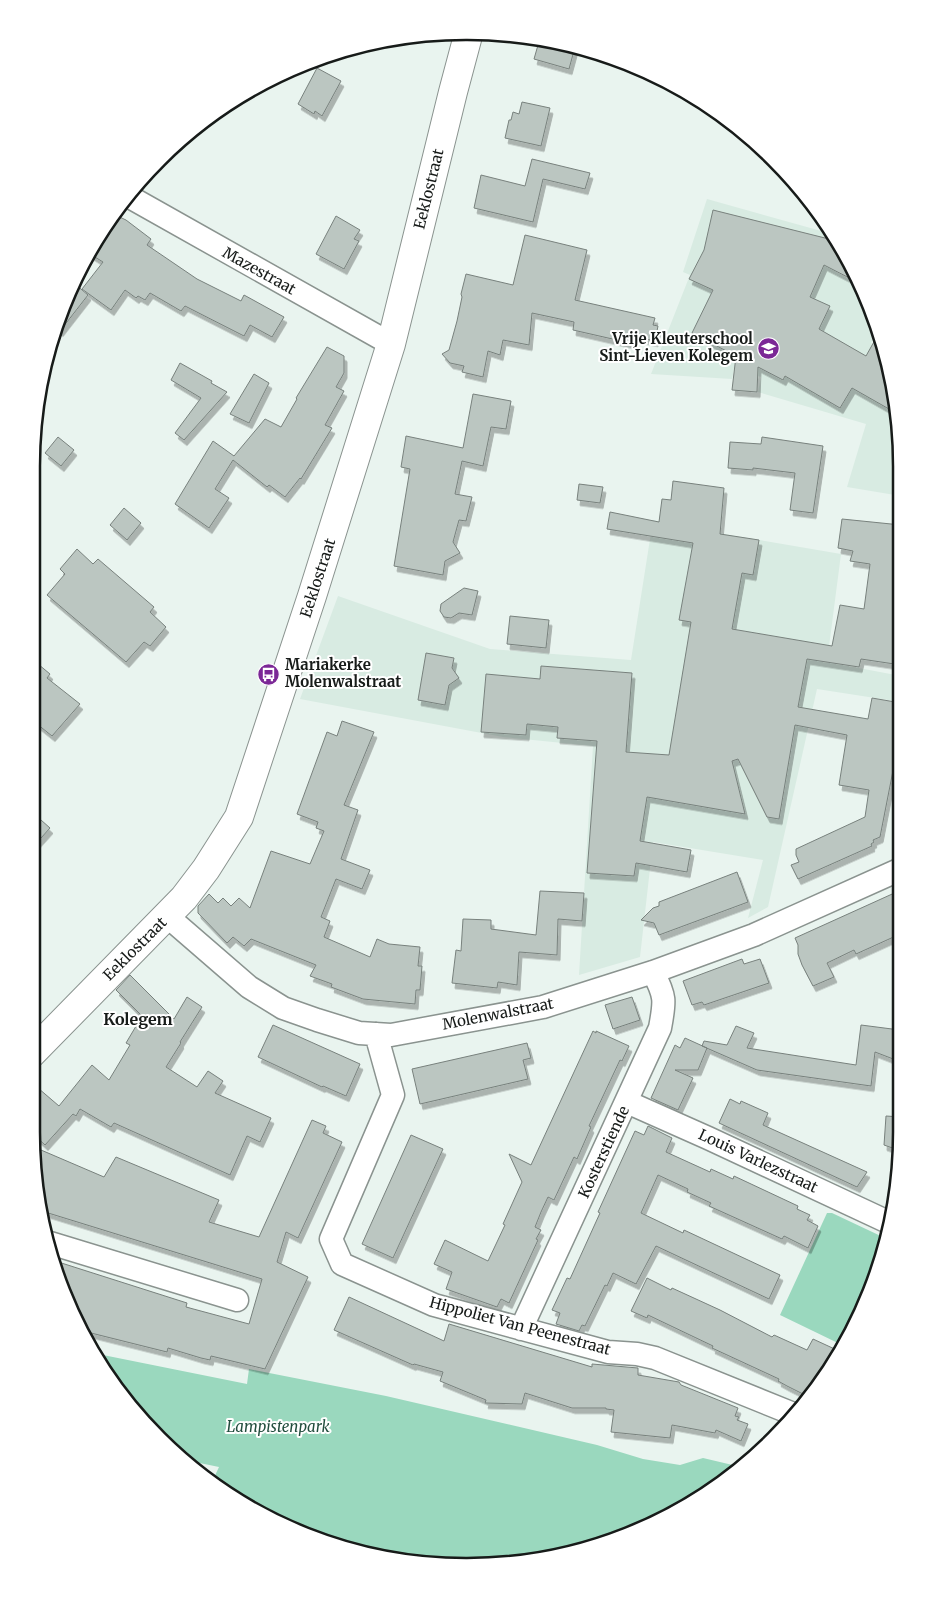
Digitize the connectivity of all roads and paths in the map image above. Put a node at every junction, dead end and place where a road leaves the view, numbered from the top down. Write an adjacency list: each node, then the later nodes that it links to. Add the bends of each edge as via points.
1 (467, 40): 3 (street, Eeklostraat)
2 (134, 199): 3 (street, Mazestraat)
3 (391, 344): 5 (street, Eeklostraat, via 239,817 206,869)
4 (893, 873): 6 (street, Molenwalstraat, via 754,935)
5 (167, 916): 7 (street, Molenwalstraat, via 250,987 283,1008 359,1033); 8 (street, Eeklostraat)
6 (653, 972): 7 (street, Molenwalstraat, via 543,1007); 9 (street, Kosterstiende, via 665,1004 660,1028)
7 (376, 1034): 13 (street, Hippoliet Van Peenestraat, via 393,1095 331,1239 342,1264 434,1305)
8 (40, 1045)
9 (627, 1102): 10 (street, Louis Varlezstraat); 13 (street, Kosterstiende)
10 (884, 1220)
11 (56, 1245): 12 (street)
12 (237, 1300)
13 (521, 1329): 14 (street, Hippoliet Van Peenestraat, via 608,1352 655,1358)
14 (788, 1412)

